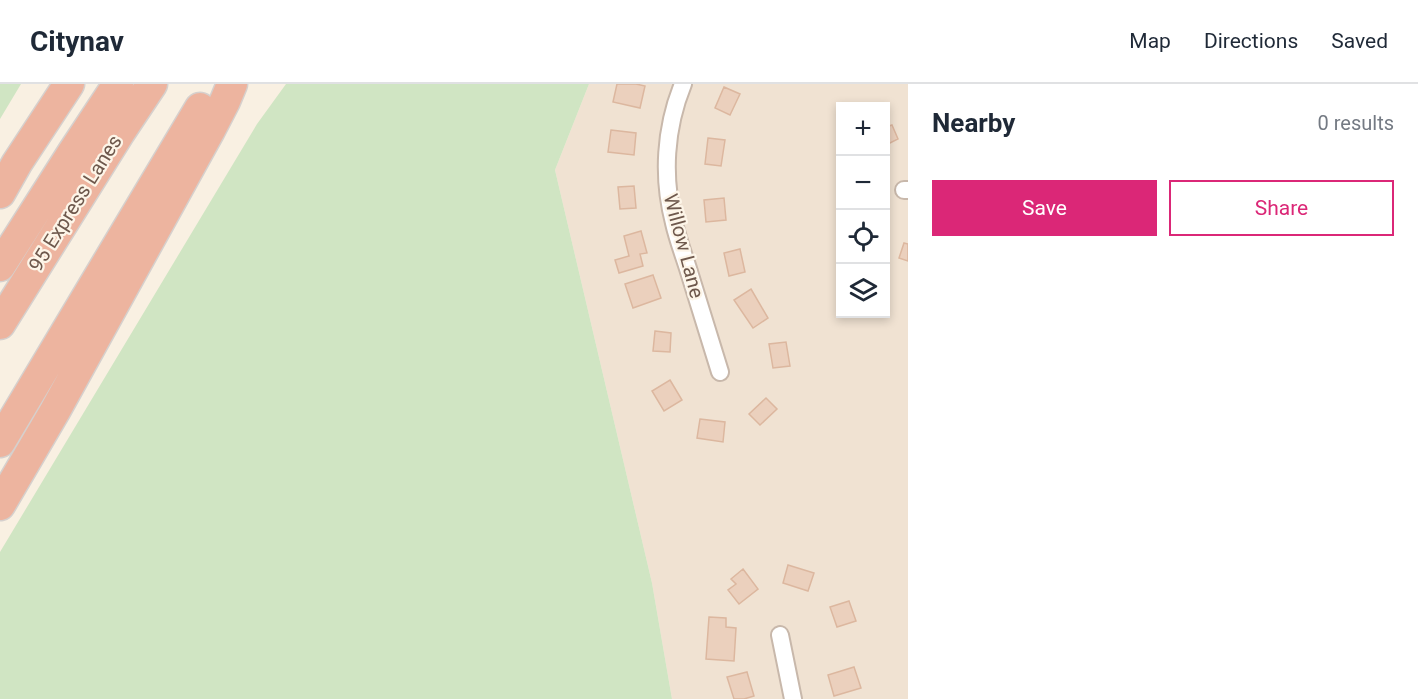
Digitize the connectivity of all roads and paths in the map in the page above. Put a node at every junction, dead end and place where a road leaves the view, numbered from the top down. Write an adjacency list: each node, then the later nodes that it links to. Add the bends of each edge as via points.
1 (69, 84): 7 (highway)
2 (118, 84): 8 (highway)
3 (152, 84): 9 (highway, 95 Express Lanes)
4 (216, 84): 11 (highway)
5 (232, 84): 12 (highway)
6 (683, 84): 10 (street, Willow Lane, via 669,136 668,194)
7 (0, 193)
8 (0, 266)
9 (0, 324)
10 (720, 372)
11 (0, 442)
12 (0, 506)
13 (780, 635): 14 (street)
14 (793, 699)

